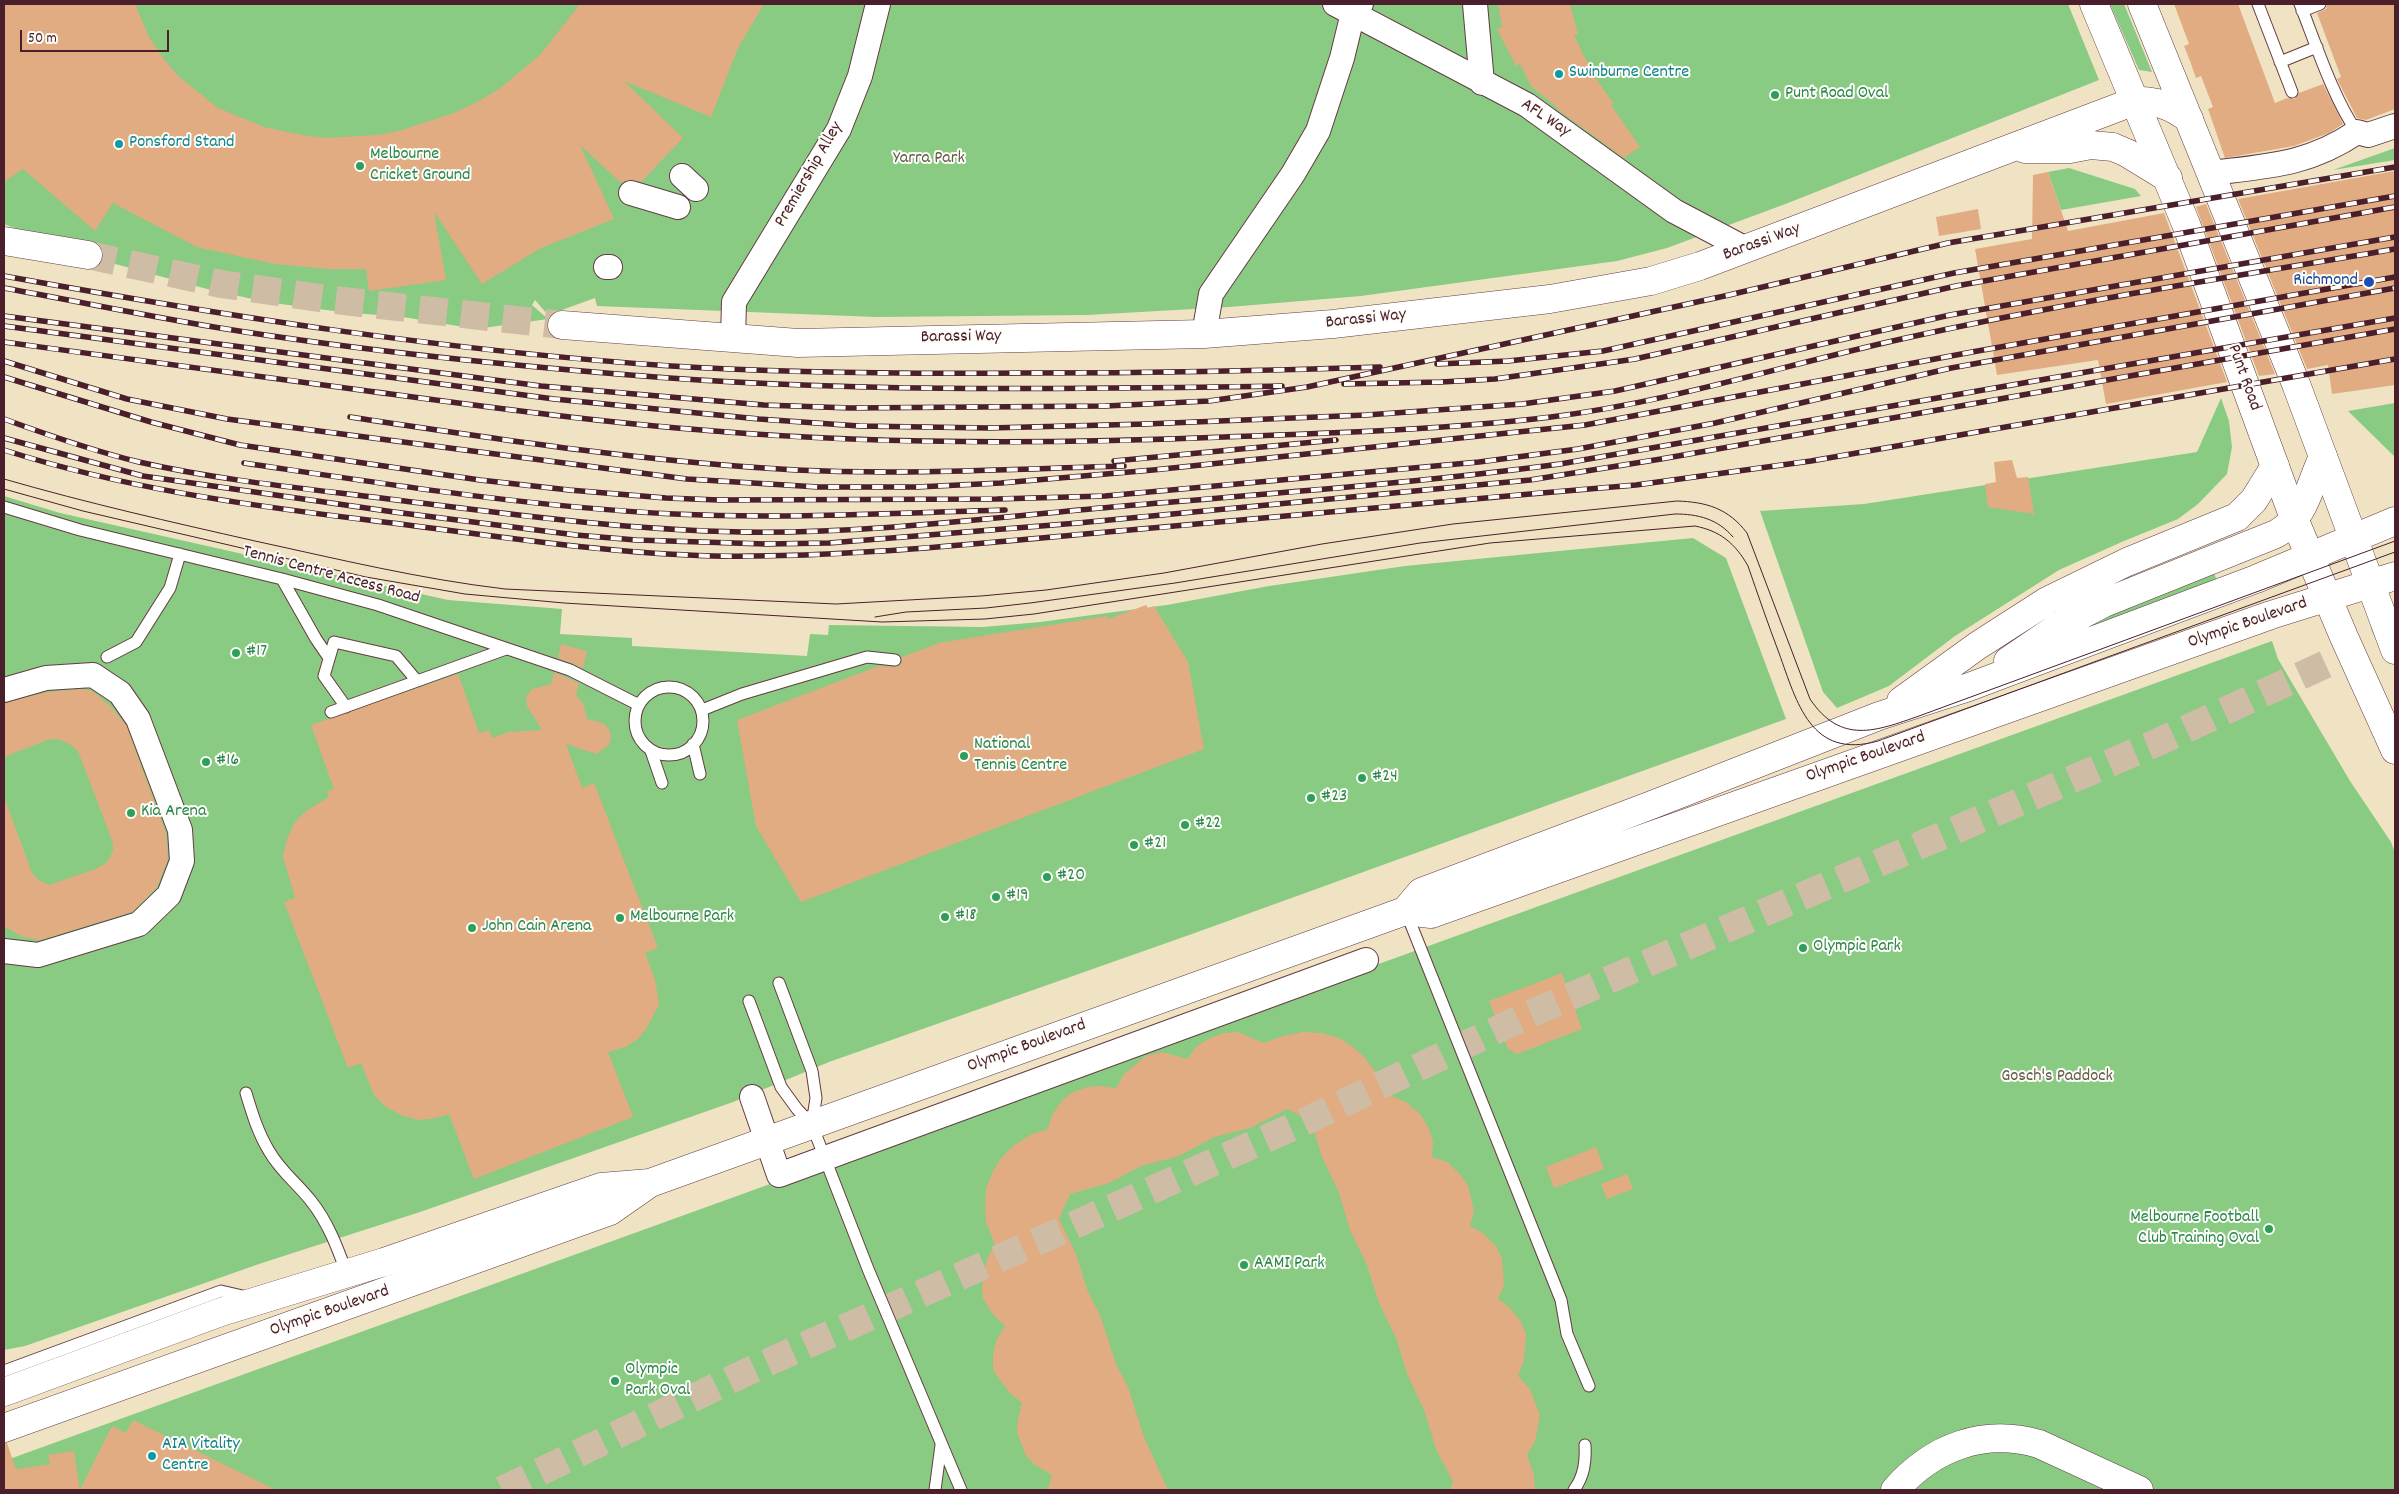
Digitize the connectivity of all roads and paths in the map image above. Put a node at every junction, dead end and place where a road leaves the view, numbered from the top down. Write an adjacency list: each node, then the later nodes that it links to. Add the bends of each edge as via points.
1 (878, 4): 27 (street, Premiership Alley, via 860,76 839,129 734,302)
2 (1475, 4): 11 (street)
3 (2094, 4): 13 (main road, Punt Road)
4 (2142, 4): 14 (main road)
5 (2258, 4): 10 (lane)
6 (2320, 4): 8 (lane)
7 (1350, 6): 11 (street, AFL Way); 26 (street, via 1342,58 1318,131 1293,174 1211,294)
8 (2301, 7): 9 (lane)
9 (2317, 47): 10 (lane); 16 (lane)
10 (2280, 62): 12 (lane)
11 (1482, 82): 23 (street, AFL Way, via 1554,123 1674,211)
12 (2292, 92)
13 (2135, 101): 14 (main road, via 2164,104); 17 (main road, Barassi Way); 19 (main road, Punt Road)
14 (2188, 118): 18 (main road)
15 (2395, 126): 16 (street, via 2368,135)
16 (2357, 132): 18 (street, via 2315,154 2287,164)
17 (2011, 149): 19 (main road, via 2106,146 2127,153); 23 (main road, Barassi Way)
18 (2212, 174): 28 (main road)
19 (2168, 178): 29 (main road, Punt Road)
20 (631, 192): 21 (street)
21 (678, 207)
22 (4, 242): 24 (main road)
23 (1746, 249): 26 (main road, Barassi Way, via 1651,281 1550,299 1333,324)
24 (88, 255)
25 (562, 325): 27 (main road, Barassi Way)
26 (1204, 334): 27 (main road, Barassi Way, via 798,343)
27 (733, 340)
28 (2323, 457): 31 (main road); 33 (main road)
29 (2275, 466): 31 (main road, Punt Road); 39 (main road, via 2254,500 2237,517 2083,582 2028,612)
30 (4, 507): 34 (lane, Tennis Centre Access Road, via 80,530)
31 (2295, 521): 35 (main road, Punt Road); 46 (main road, via 2276,534 2145,585 2087,612 2058,627)
32 (2395, 521): 33 (main road, Olympic Boulevard)
33 (2354, 537): 35 (main road, Olympic Boulevard); 37 (main road)
34 (180, 554): 36 (lane, Tennis Centre Access Road); 42 (lane, via 170,588 136,642)
35 (2310, 557): 38 (main road, Punt Road); 46 (main road, Olympic Boulevard)
36 (282, 579): 41 (lane, Tennis Centre Access Road, via 378,605); 43 (lane)
37 (2383, 579): 38 (main road, Olympic Boulevard); 40 (main road)
38 (2326, 596): 52 (main road, Olympic Boulevard); 55 (main road, Punt Road)
39 (1977, 646): 46 (main road, via 1968,670); 53 (main road)
40 (2395, 647)
41 (506, 649): 45 (lane); 48 (lane, Tennis Centre Access Road, via 570,670)
42 (107, 657)
43 (329, 658): 45 (lane, via 334,642 396,656); 49 (lane, via 324,676)
44 (895, 660): 50 (lane, via 867,657 742,694)
45 (417, 681): 49 (lane)
46 (1969, 687): 52 (main road, via 1977,705); 53 (main road, Olympic Boulevard); 57 (main road)
47 (4, 690): 61 (street, via 46,678 93,675 120,692 138,719 180,830 182,861 169,895 139,924 38,955)
48 (639, 706): 50 (lane, via 655,690 678,688 696,700); 56 (lane, via 635,726 643,745)
49 (346, 707): 51 (lane)
50 (702, 710): 54 (lane, via 703,732)
51 (331, 712)
52 (1995, 714): 57 (main road, Olympic Boulevard)
53 (1879, 716): 60 (main road, Olympic Boulevard, via 1422,892)
54 (693, 744): 56 (lane, via 671,757); 58 (lane)
55 (2395, 750)
56 (651, 752): 59 (lane)
57 (1869, 757): 60 (main road, Olympic Boulevard, via 1431,914)
58 (700, 774)
59 (662, 783)
60 (1405, 911): 67 (main road, Olympic Boulevard); 76 (lane, via 1561,1300 1567,1334)
61 (4, 951)
62 (1366, 960): 69 (street)
63 (778, 983): 67 (lane, via 812,1070 816,1098)
64 (749, 1001): 67 (lane, via 781,1087)
65 (246, 1093): 71 (lane, via 264,1143 287,1176 311,1201 335,1241)
66 (752, 1097): 68 (street)
67 (812, 1124): 68 (main road, Olympic Boulevard); 69 (lane)
68 (768, 1141): 69 (street, via 779,1175); 70 (main road, Olympic Boulevard)
69 (826, 1158): 79 (lane)
70 (650, 1184): 71 (main road, Olympic Boulevard, via 601,1187); 73 (main road, Olympic Boulevard, via 610,1211)
71 (347, 1274): 72 (main road, Olympic Boulevard); 73 (main road)
72 (258, 1300): 74 (main road, via 270,1316); 75 (lane, via 221,1291); 77 (main road, Olympic Boulevard)
73 (358, 1303): 74 (main road, Olympic Boulevard)
74 (267, 1334): 78 (main road, Olympic Boulevard)
75 (4, 1371)
76 (1589, 1386)
77 (4, 1392)
78 (4, 1428)
79 (941, 1445): 82 (lane); 83 (lane)
80 (1585, 1445): 84 (lane, via 1583,1474)
81 (1898, 1486): 85 (main road, via 1919,1467 1945,1451 1976,1440 2009,1437 2053,1449)
82 (935, 1490)
83 (961, 1490)
84 (1574, 1490)
85 (2139, 1490)

